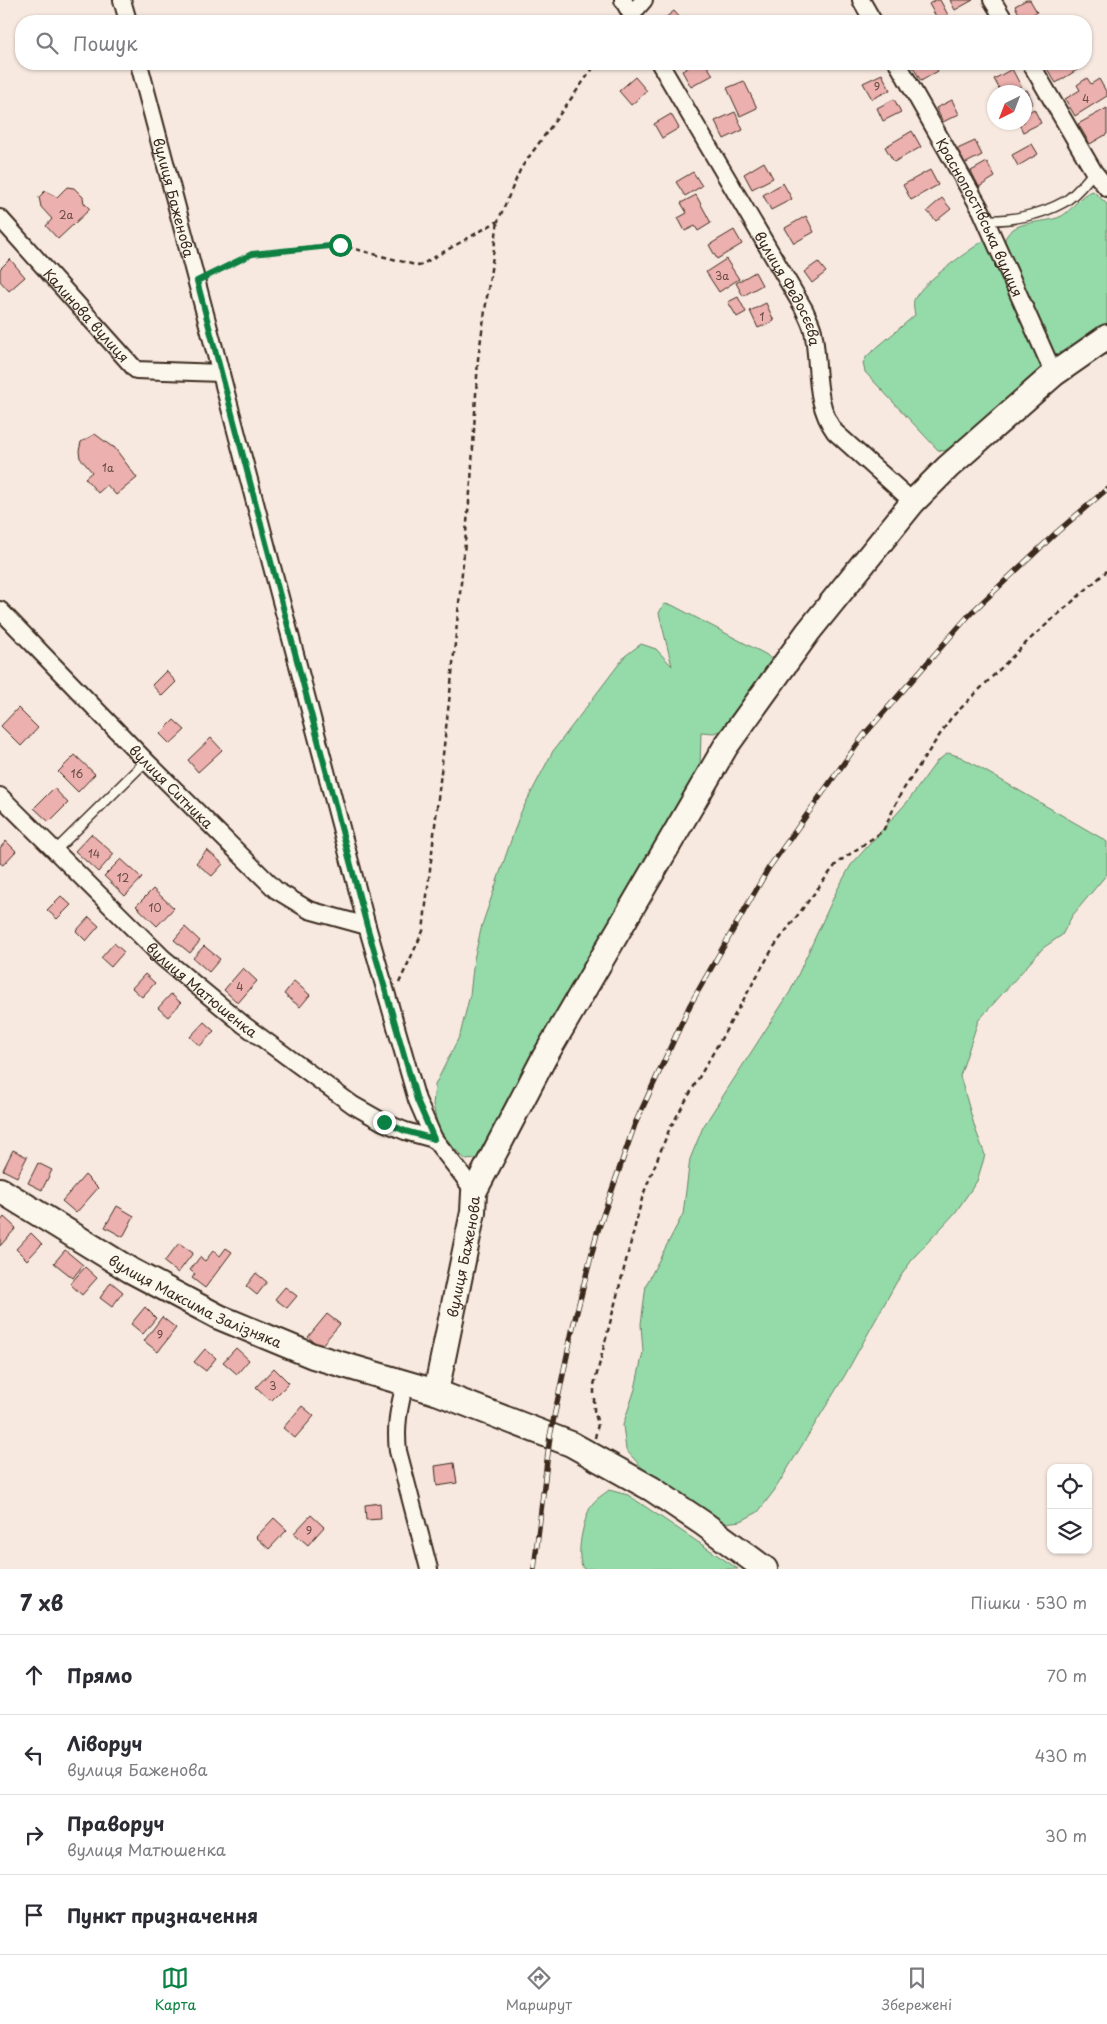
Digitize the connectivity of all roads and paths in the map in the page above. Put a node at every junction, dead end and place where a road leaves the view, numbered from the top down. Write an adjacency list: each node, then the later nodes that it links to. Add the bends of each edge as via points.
1 (122, 0): 6 (street)
2 (623, 0): 7 (street)
3 (644, 0): 8 (street)
4 (861, 0): 9 (street)
5 (992, 0): 10 (street)
6 (126, 15)
7 (631, 15)
8 (635, 15)
9 (870, 15)
10 (1001, 15)
11 (141, 70): 21 (street, вулиця Баженова)
12 (592, 70): 20 (path, via 522,168)
13 (664, 70): 25 (street, вулиця Федосєєва, via 804,309 813,330 819,395 826,421)
14 (901, 70): 19 (street, Краснопостівська вулиця)
15 (1034, 70): 16 (street)
16 (1094, 172): 17 (street); 19 (lane, via 1065,201 1048,210 1004,221)
17 (1107, 188)
18 (0, 218): 23 (street, Калинова вулиця, via 136,370)
19 (985, 220): 24 (street, Краснопостівська вулиця)
20 (498, 221): 21 (path, via 419,266 340,245 252,254); 32 (path, via 478,359 469,501 422,931)
21 (197, 281): 23 (street, вулиця Баженова)
22 (1107, 337): 24 (street)
23 (222, 373): 31 (street, вулиця Баженова)
24 (1054, 374): 25 (street)
25 (913, 502): 35 (street, via 808,632 726,746 544,1058)
26 (1107, 571): 38 (path, via 1028,640 951,718 902,793 883,831 837,863 773,948 669,1130 644,1195 594,1385 594,1410 598,1424)
27 (1, 614): 28 (street, вулиця Ситника)
28 (146, 761): 30 (lane); 31 (street, вулиця Ситника, via 276,890 309,910)
29 (0, 796): 30 (street, вулиця Матюшенка)
30 (55, 851): 33 (street, вулиця Матюшенка, via 163,958 244,1025 353,1105 405,1131)
31 (367, 926): 32 (street, вулиця Баженова)
32 (390, 1002): 33 (street, вулиця Баженова, via 417,1100)
33 (434, 1139): 35 (street, вулиця Баженова)
34 (0, 1190): 36 (street, вулиця Максима Залізняка, via 130,1270 219,1317 313,1356)
35 (474, 1192): 37 (street, вулиця Баженова, via 473,1212)
36 (405, 1383): 37 (street, вулиця Максима Залізняка); 39 (street, via 396,1416 396,1432)
37 (436, 1392): 38 (street, вулиця Максима Залізняка)
38 (590, 1454): 40 (street, вулиця Максима Залізняка, via 652,1489)
39 (429, 1569)
40 (765, 1569)

